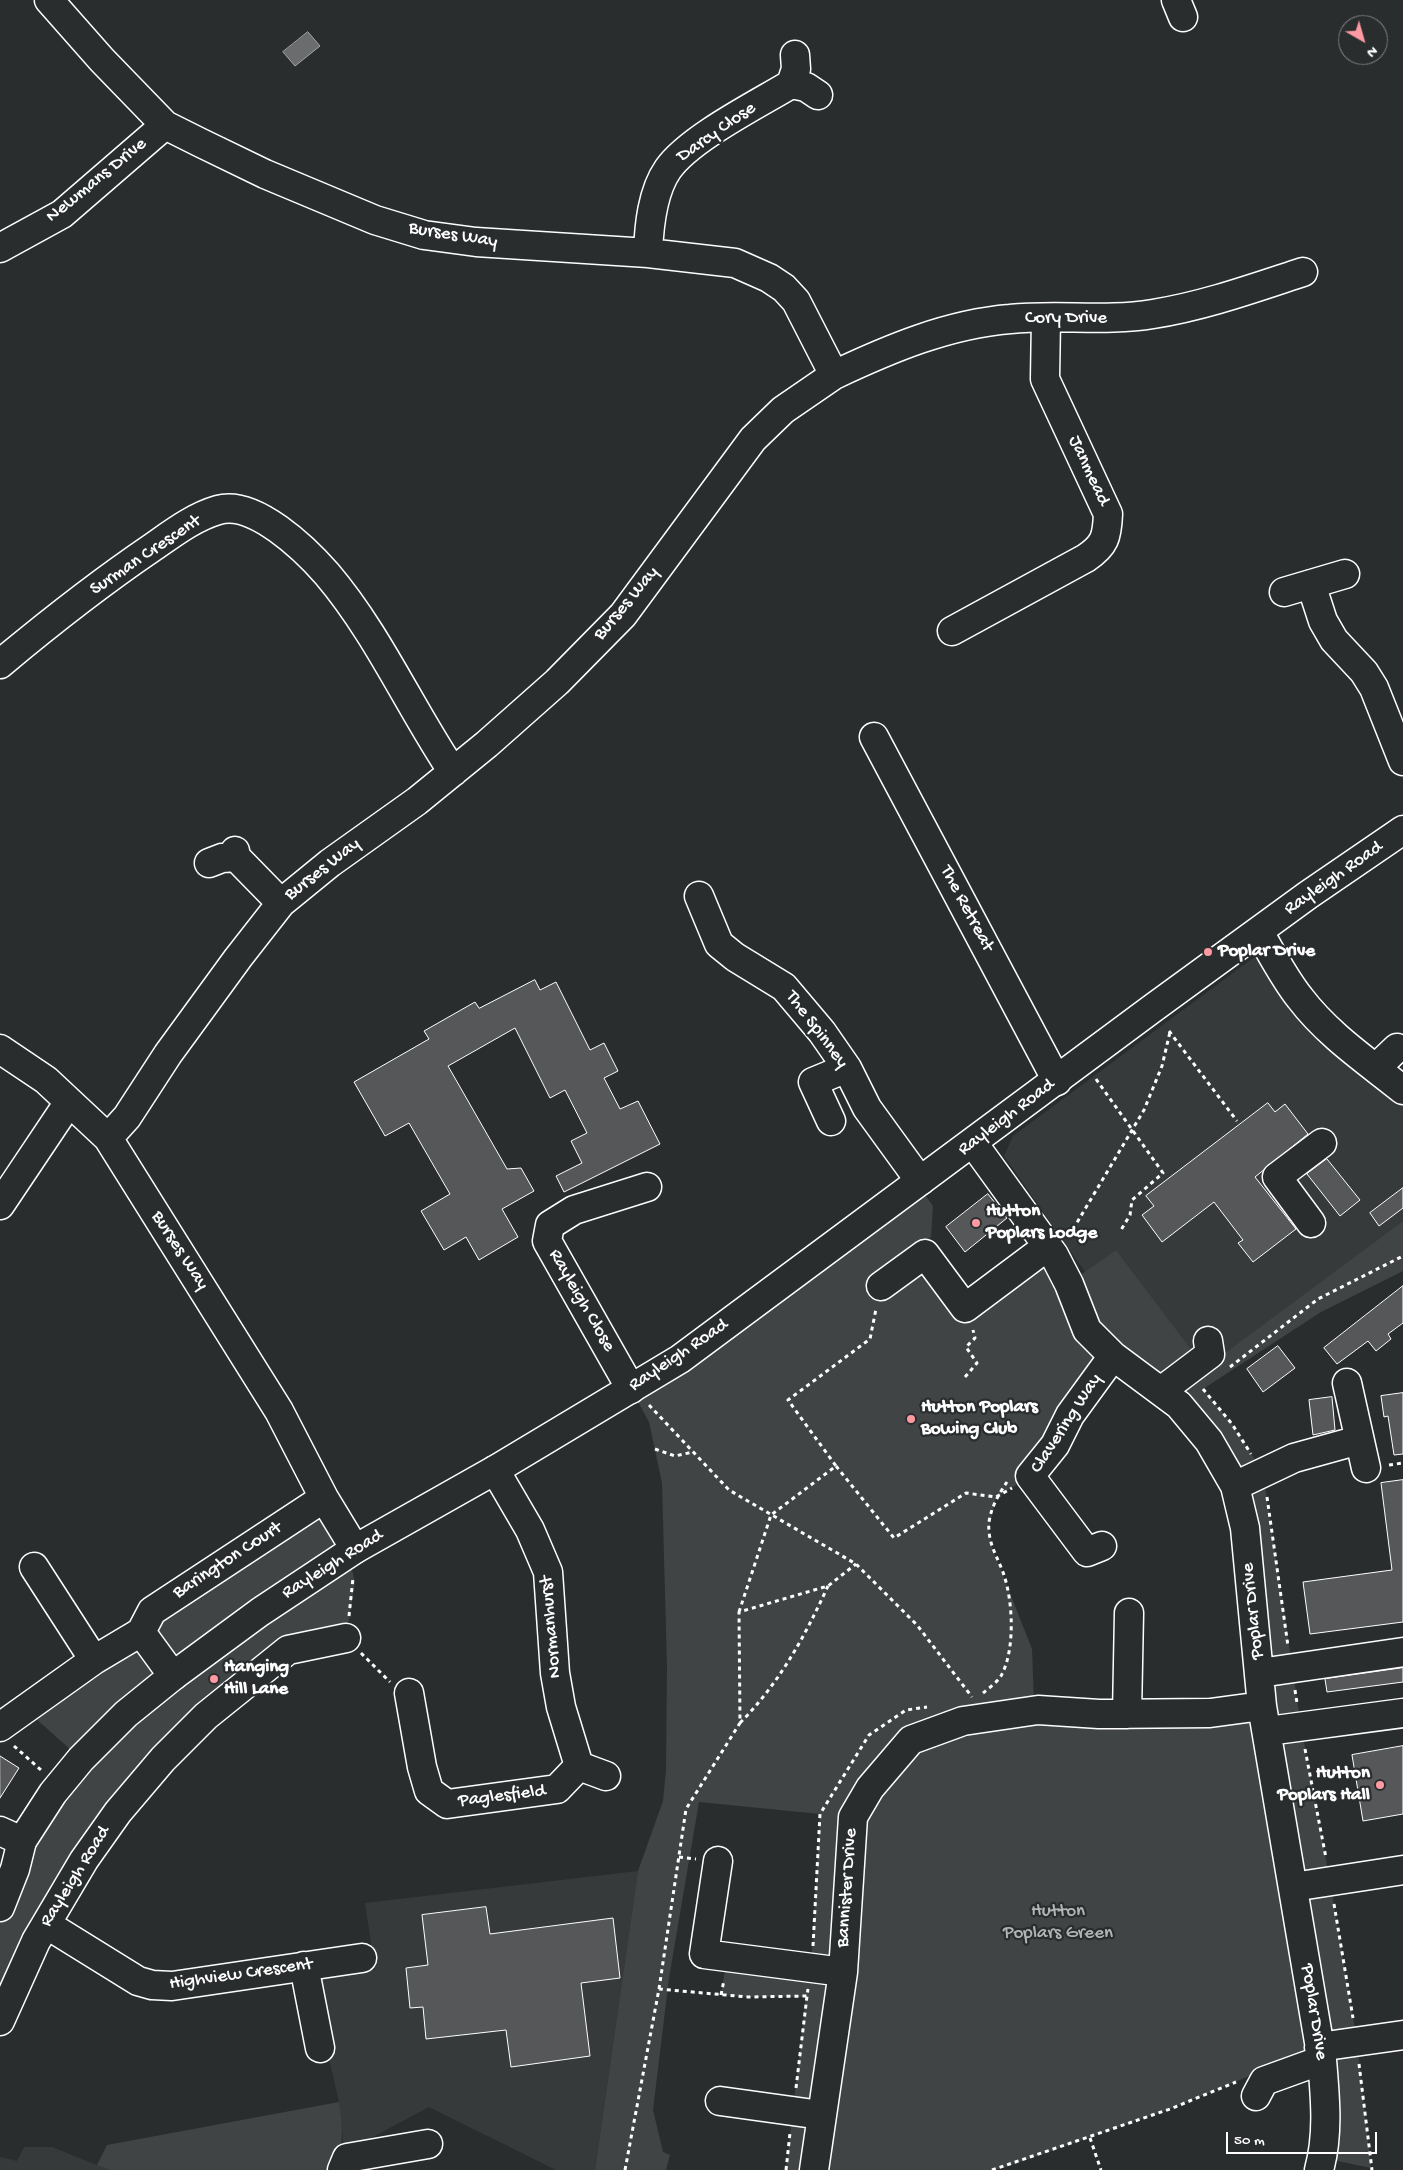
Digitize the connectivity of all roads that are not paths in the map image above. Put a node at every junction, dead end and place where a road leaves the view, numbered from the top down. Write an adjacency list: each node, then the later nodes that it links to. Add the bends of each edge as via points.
1 (49, 0): 5 (street, Burses Way)
2 (795, 55): 3 (street, via 796,69)
3 (791, 84): 4 (street, via 806,87); 7 (street, Darcy Close, via 711,133 668,169 658,191 649,228)
4 (818, 95)
5 (165, 125): 6 (street, Newmans Drive, via 62,214); 7 (street, Burses Way, via 265,174 374,220 424,235 476,242)
6 (0, 248)
7 (648, 254): 10 (street, Burses Way, via 735,263 769,278 796,300)
8 (1302, 272): 9 (street, Cory Drive, via 1217,299 1154,314 1118,319)
9 (1046, 318): 10 (street, Cory Drive, via 1009,319 930,336 898,346); 14 (street, Janmead, via 1045,379 1108,514 1107,530 1101,548 1086,558)
10 (834, 375): 18 (street, Burses Way, via 783,410 753,439 623,615 557,682)
11 (1345, 574): 12 (street)
12 (1310, 584): 13 (street); 17 (street, via 1323,621 1334,640 1364,672 1374,688)
13 (1284, 592)
14 (952, 631)
15 (0, 664): 18 (street, Surman Crescent, via 52,622 189,523 220,509 241,510 259,516 278,529 327,574 365,627)
16 (874, 737): 28 (street, The Retreat)
17 (1403, 761)
18 (453, 772): 22 (street, Burses Way)
19 (1403, 830): 23 (street, Rayleigh Road)
20 (209, 862): 22 (street, via 235,854)
21 (700, 896): 26 (street, The Spinney, via 719,944 784,987)
22 (281, 903): 32 (street, Burses Way, via 174,1046 127,1117)
23 (1259, 932): 27 (street, via 1300,998 1345,1045); 28 (street, Rayleigh Road)
24 (0, 1048): 30 (street, via 46,1080)
25 (1397, 1048): 27 (street)
26 (847, 1068): 31 (street, via 813,1082); 35 (street, The Spinney, via 867,1108)
27 (1376, 1068): 29 (street)
28 (1057, 1081): 33 (street, Rayleigh Road)
29 (1403, 1090)
30 (69, 1102): 32 (street); 37 (street)
31 (831, 1121)
32 (108, 1138): 50 (street, Burses Way, via 279,1411)
33 (973, 1143): 35 (street, Rayleigh Road); 39 (street, Poplar Drive)
34 (1322, 1143): 38 (street, via 1277,1178)
35 (920, 1181): 44 (street, Rayleigh Road, via 680,1359)
36 (647, 1187): 44 (street, Rayleigh Close, via 574,1210 550,1225 547,1241)
37 (0, 1204)
38 (1311, 1223)
39 (1051, 1251): 40 (street, via 965,1308 925,1254); 42 (street, Poplar Drive, via 1069,1284 1087,1330)
40 (881, 1286)
41 (1208, 1341): 45 (street, via 1210,1354)
42 (1113, 1356): 45 (street, Poplar Drive); 51 (street, Clavering Way, via 1070,1415 1055,1445 1030,1476 1087,1552)
43 (1347, 1383): 46 (street)
44 (631, 1389): 48 (street, Rayleigh Road)
45 (1170, 1398): 49 (street, Poplar Drive, via 1209,1442)
46 (1359, 1440): 47 (street); 49 (street, via 1294,1458)
47 (1366, 1468)
48 (495, 1470): 52 (street, Rayleigh Road); 66 (street, Normanhurst, via 530,1530 548,1572 555,1673 561,1707)
49 (1235, 1486): 59 (street, Poplar Drive, via 1245,1528)
50 (324, 1498): 52 (street, Burses Way); 55 (street, Barington Court, via 152,1611)
51 (1102, 1546)
52 (355, 1549): 60 (street, Rayleigh Road, via 260,1612)
53 (34, 1567): 58 (street)
54 (1130, 1613): 63 (street)
55 (141, 1632): 58 (street); 60 (street)
56 (346, 1638): 73 (street, Rayleigh Road, via 288,1650 206,1716 162,1759 118,1812 84,1860)
57 (1403, 1652): 59 (street)
58 (94, 1660): 65 (street)
59 (1260, 1673): 64 (street, Poplar Drive)
60 (173, 1676): 68 (street, Rayleigh Road, via 126,1714)
61 (409, 1693): 66 (street, Paglesfield, via 422,1767 430,1791 447,1804 557,1789)
62 (1403, 1713): 64 (street, Bannister Drive, via 1301,1726)
63 (1127, 1714): 64 (street, Bannister Drive, via 1210,1713); 76 (street, Bannister Drive, via 1038,1710 963,1721 911,1740 870,1788 853,1817)
64 (1265, 1719): 71 (street, Poplar Drive)
65 (4, 1724)
66 (579, 1766): 67 (street)
67 (606, 1776)
68 (11, 1836): 72 (street, Rayleigh Road, via 15,1869)
69 (718, 1862): 76 (street, via 704,1954)
70 (1403, 1870): 71 (street)
71 (1293, 1887): 80 (street, Poplar Drive)
72 (0, 1907)
73 (46, 1924): 75 (street, Highview Crescent, via 131,1976 152,1985 172,1986); 77 (street, Rayleigh Road)
74 (362, 1958): 75 (street, Highview Crescent)
75 (304, 1966): 79 (street)
76 (843, 1972): 83 (street, Bannister Drive)
77 (0, 2021)
78 (1403, 2035): 80 (street, via 1357,2041)
79 (320, 2048)
80 (1320, 2053): 81 (street); 87 (street, Poplar Drive, via 1326,2108 1323,2158)
81 (1250, 2088)
82 (720, 2101): 83 (street)
83 (821, 2115): 86 (street, Bannister Drive)
84 (428, 2144): 85 (street, via 347,2158)
85 (342, 2170)
86 (814, 2170)
87 (1319, 2170)

